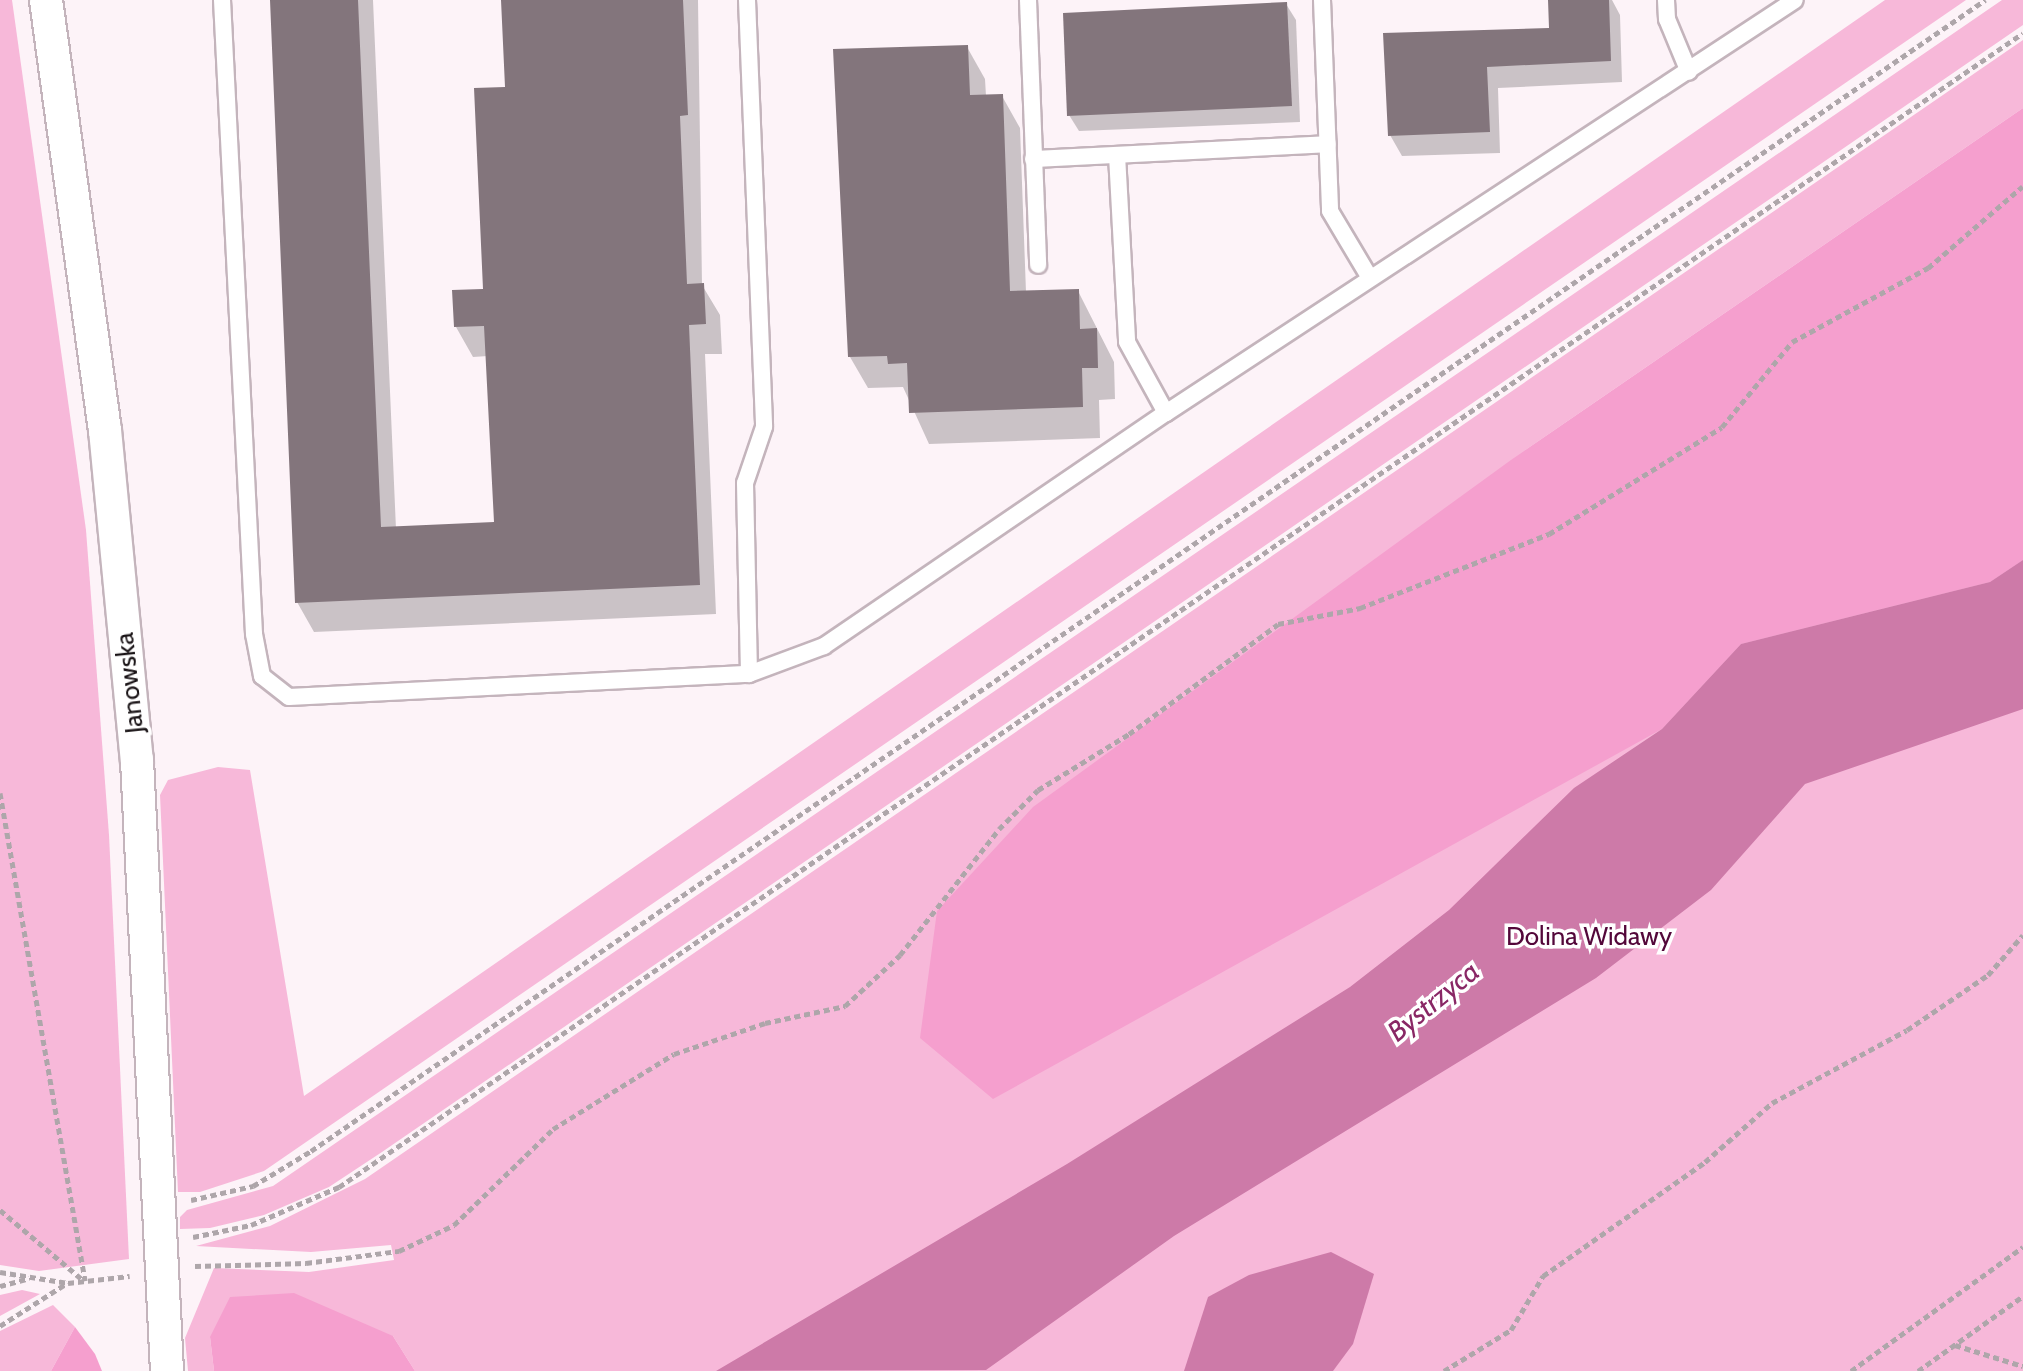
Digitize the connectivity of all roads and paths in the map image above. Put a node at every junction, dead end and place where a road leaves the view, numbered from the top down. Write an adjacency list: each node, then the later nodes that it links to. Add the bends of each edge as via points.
1 (46, 0): 21 (street, Janowska, via 105,430 136,744)
2 (222, 0): 18 (lane, via 254,634 262,676 289,697)
3 (747, 0): 18 (lane, via 764,427 745,483)
4 (1028, 0): 13 (lane)
5 (1322, 0): 11 (lane)
6 (1666, 0): 10 (lane, via 1667,19)
7 (1795, 0): 10 (lane)
8 (1985, 0): 21 (path, via 311,1151 253,1186 211,1199)
9 (2023, 33): 23 (path, via 339,1187 251,1225)
10 (1689, 72): 16 (lane)
11 (1328, 144): 12 (lane); 16 (lane, via 1330,211)
12 (1117, 155): 13 (lane); 17 (lane, via 1127,342)
13 (1033, 159): 15 (lane)
14 (2023, 186): 25 (path, via 1928,268 1792,342 1722,427 1549,534 1360,608 1278,624 1129,734 1038,790 999,829 900,955 845,1006 765,1023 674,1054 553,1129 454,1225 399,1251 306,1263 217,1263)
15 (1038, 265)
16 (1370, 278): 17 (lane)
17 (1166, 413): 18 (lane, via 824,646)
18 (749, 674)
19 (0, 793): 28 (path)
20 (2023, 935): 36 (path, via 1988,975 1907,1030 1772,1103 1705,1162 1543,1276 1511,1330)
21 (159, 1202): 23 (street, Janowska)
22 (0, 1210): 28 (path)
23 (160, 1239): 25 (street, Janowska)
24 (2023, 1247): 37 (path)
25 (162, 1271): 28 (path); 35 (street, Janowska)
26 (0, 1272): 27 (path)
27 (30, 1278): 29 (path); 30 (path)
28 (85, 1281): 29 (path)
29 (68, 1283): 32 (path)
30 (0, 1286)
31 (2023, 1296): 33 (path)
32 (0, 1326)
33 (1954, 1344): 34 (path); 38 (path)
34 (2023, 1366)
35 (167, 1371)
36 (1444, 1371)
37 (1851, 1371)
38 (1918, 1371)

